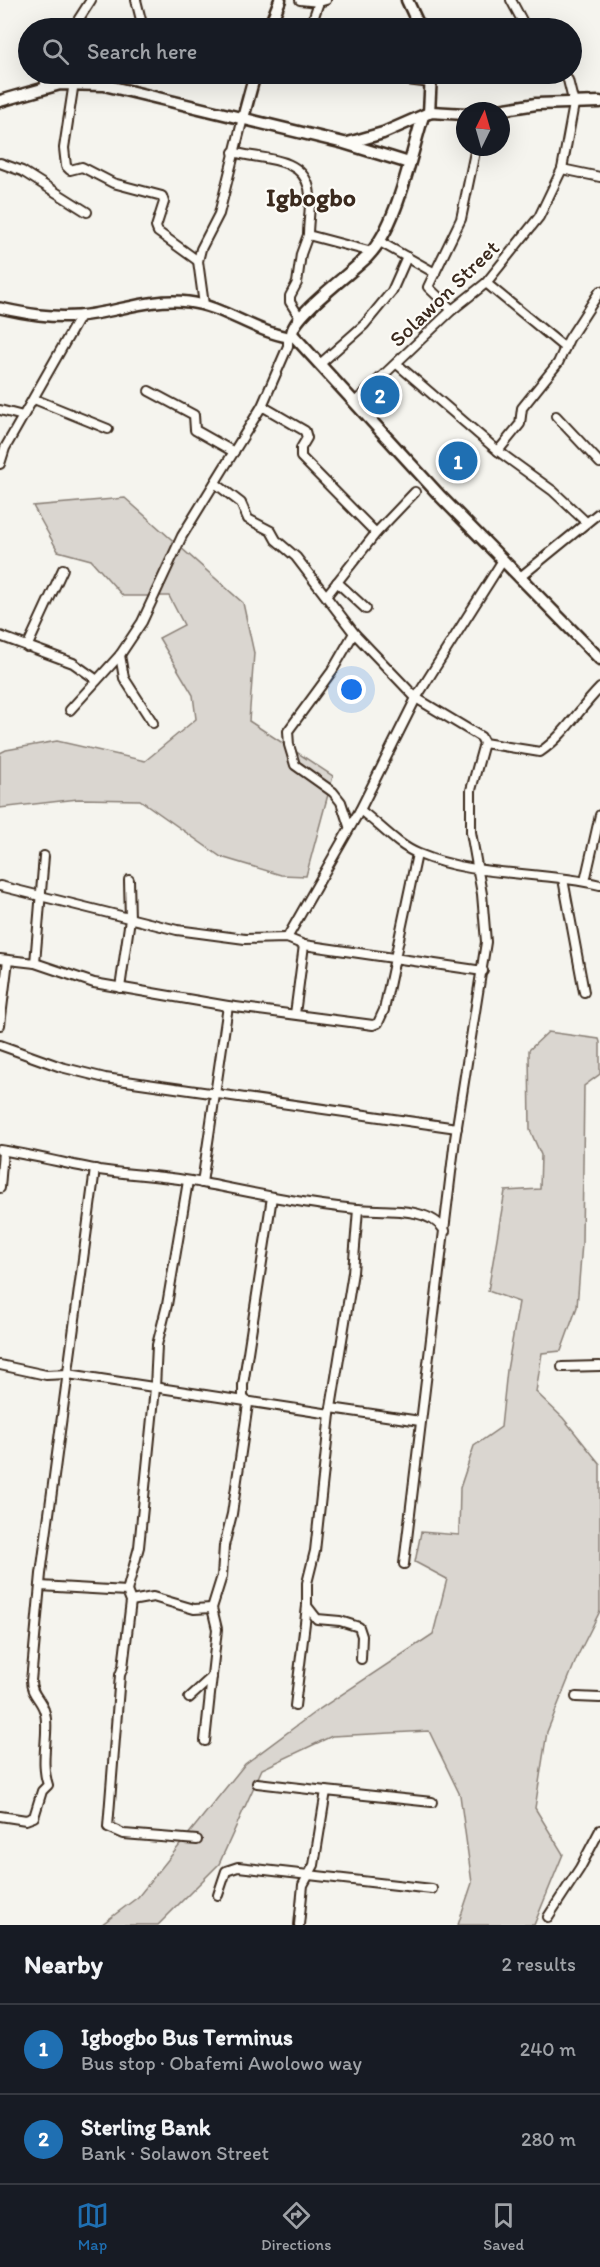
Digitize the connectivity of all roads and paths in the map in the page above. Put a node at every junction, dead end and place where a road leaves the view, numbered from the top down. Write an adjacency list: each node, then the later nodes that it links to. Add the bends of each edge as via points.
1 (91, 0): 8 (street)
2 (135, 0): 9 (street)
3 (280, 0): 10 (main road)
4 (300, 0): 7 (street)
5 (407, 0): 12 (main road)
6 (511, 0): 13 (street)
7 (323, 1): 11 (street)
8 (79, 18)
9 (140, 18)
10 (273, 18)
11 (315, 18)
12 (415, 18)
13 (520, 18)
14 (62, 84): 20 (main road)
15 (74, 84): 40 (street, via 64,148 66,166 70,170 82,167 113,183 162,196 158,232)
16 (94, 84): 27 (main road)
17 (252, 84): 27 (main road)
18 (431, 84): 26 (main road)
19 (570, 84): 23 (street)
20 (45, 87): 21 (main road)
21 (0, 101)
22 (600, 102): 23 (main road)
23 (574, 104): 24 (main road); 33 (street, Solawon Street)
24 (510, 108)
25 (456, 114): 26 (main road)
26 (426, 115): 28 (main road, via 374,136); 32 (main road)
27 (243, 118): 28 (main road); 29 (street)
28 (344, 143): 32 (main road)
29 (233, 152): 36 (street, via 291,164 305,178 309,189); 40 (street, via 219,214)
30 (474, 156): 41 (street, via 461,219)
31 (0, 163): 35 (street, via 22,171)
32 (408, 163): 37 (main road, via 390,223)
33 (562, 169): 34 (street); 42 (street, Solawon Street, via 539,217)
34 (600, 177)
35 (87, 212)
36 (308, 235): 38 (street); 48 (street, via 297,283 290,296)
37 (380, 242): 38 (main road); 39 (street)
38 (372, 252): 48 (main road)
39 (407, 257): 41 (street); 51 (street, via 392,291 364,325)
40 (198, 261): 44 (street)
41 (435, 273): 46 (street, via 429,291)
42 (486, 283): 46 (street, Solawon Street); 50 (street)
43 (600, 291): 50 (street)
44 (204, 305): 47 (street, via 159,301); 49 (street)
45 (0, 308): 47 (street, via 42,317)
46 (452, 310): 52 (street, Solawon Street)
47 (80, 316): 54 (street)
48 (300, 318): 49 (main road)
49 (291, 336): 51 (main road); 56 (street)
50 (565, 348): 61 (street, via 558,363 522,408 519,424)
51 (320, 364): 55 (main road)
52 (397, 364): 55 (street, Solawon Street); 61 (street)
53 (149, 391): 62 (street, via 194,415 195,430)
54 (34, 399): 58 (street); 60 (street)
55 (355, 402): 70 (main road)
56 (262, 406): 62 (street); 69 (street, via 305,431 307,438 301,457)
57 (0, 410): 58 (street)
58 (23, 416): 64 (street)
59 (556, 416): 63 (street)
60 (108, 429)
61 (498, 451): 68 (street, via 553,491)
62 (234, 452): 65 (street)
63 (600, 463)
64 (0, 464)
65 (214, 483): 74 (street, via 241,503 248,519 271,531); 79 (street, via 182,536 142,622)
66 (415, 492): 69 (street)
67 (600, 512): 68 (street)
68 (586, 522): 72 (street)
69 (376, 533): 73 (street)
70 (503, 560): 72 (main road); 83 (street)
71 (63, 569): 78 (street)
72 (519, 578): 80 (main road)
73 (337, 582): 74 (street); 75 (street)
74 (327, 595): 76 (street)
75 (366, 609)
76 (354, 633): 83 (street); 89 (street, via 288,731 295,765 333,792)
77 (0, 636): 78 (street)
78 (27, 647): 81 (street, via 73,663)
79 (120, 655): 81 (street); 85 (street, via 121,672)
80 (600, 659)
81 (97, 680): 84 (street)
82 (600, 688): 86 (street, via 555,741 540,752)
83 (416, 698): 86 (street, via 481,737); 87 (street)
84 (70, 710)
85 (153, 723)
86 (484, 743): 92 (street, via 471,790 471,832)
87 (360, 810): 89 (street); 90 (street)
88 (600, 815): 95 (street)
89 (349, 826): 100 (street)
90 (417, 854): 92 (street); 102 (street)
91 (44, 856): 98 (street)
92 (479, 871): 93 (street); 105 (street, via 486,942)
93 (563, 879): 95 (street); 107 (street)
94 (129, 880): 99 (street)
95 (585, 881): 96 (street)
96 (600, 885)
97 (0, 886): 98 (street)
98 (42, 896): 99 (street); 104 (street)
99 (130, 919): 100 (street, via 245,939); 106 (street)
100 (287, 938): 101 (street)
101 (304, 945): 102 (street); 109 (street)
102 (393, 957): 105 (street); 109 (street, via 378,1023)
103 (4, 960): 104 (street); 110 (street)
104 (35, 963): 106 (street, via 77,979)
105 (483, 971): 113 (street)
106 (120, 988): 108 (street)
107 (584, 992)
108 (228, 1006): 109 (street); 112 (street)
109 (295, 1014)
110 (0, 1025)
111 (0, 1045): 112 (street, via 105,1078)
112 (215, 1093): 113 (street); 117 (street)
113 (457, 1128): 121 (street)
114 (2, 1150): 115 (street); 118 (street)
115 (95, 1169): 116 (street); 125 (street)
116 (188, 1181): 117 (street); 126 (street, via 157,1345)
117 (202, 1183): 119 (street)
118 (0, 1188)
119 (272, 1197): 120 (street); 127 (street, via 243,1385 243,1397)
120 (358, 1209): 121 (street, via 381,1208 434,1220); 128 (street, via 353,1272)
121 (445, 1231): 129 (street)
122 (0, 1365): 125 (street, via 46,1375)
123 (600, 1366): 124 (street)
124 (562, 1367)
125 (68, 1374): 126 (street); 131 (street)
126 (155, 1388): 127 (street); 132 (street, via 140,1547)
127 (248, 1404): 128 (street); 135 (street, via 222,1576)
128 (330, 1411): 129 (street); 134 (street)
129 (420, 1421): 130 (street)
130 (404, 1564)
131 (40, 1586): 132 (street); 146 (street, via 31,1688 45,1712 43,1770 48,1785 42,1791 34,1817 26,1820)
132 (127, 1591): 133 (street)
133 (131, 1601): 135 (street, via 153,1597 194,1609); 148 (street, via 120,1675 108,1827 117,1833 144,1837)
134 (307, 1606): 136 (street, via 318,1619 359,1628); 141 (street)
135 (212, 1608): 137 (street, via 217,1629)
136 (361, 1659)
137 (212, 1677): 139 (street); 142 (street)
138 (576, 1697): 140 (street)
139 (189, 1698)
140 (600, 1698)
141 (295, 1706)
142 (205, 1741)
143 (257, 1783): 144 (street)
144 (326, 1791): 145 (street); 149 (street, via 314,1865)
145 (432, 1802)
146 (0, 1816)
147 (600, 1830): 152 (street)
148 (197, 1840)
149 (307, 1875): 150 (street); 151 (street, via 231,1868 226,1871); 153 (street)
150 (432, 1889)
151 (218, 1895)
152 (548, 1917)
153 (299, 1925)

